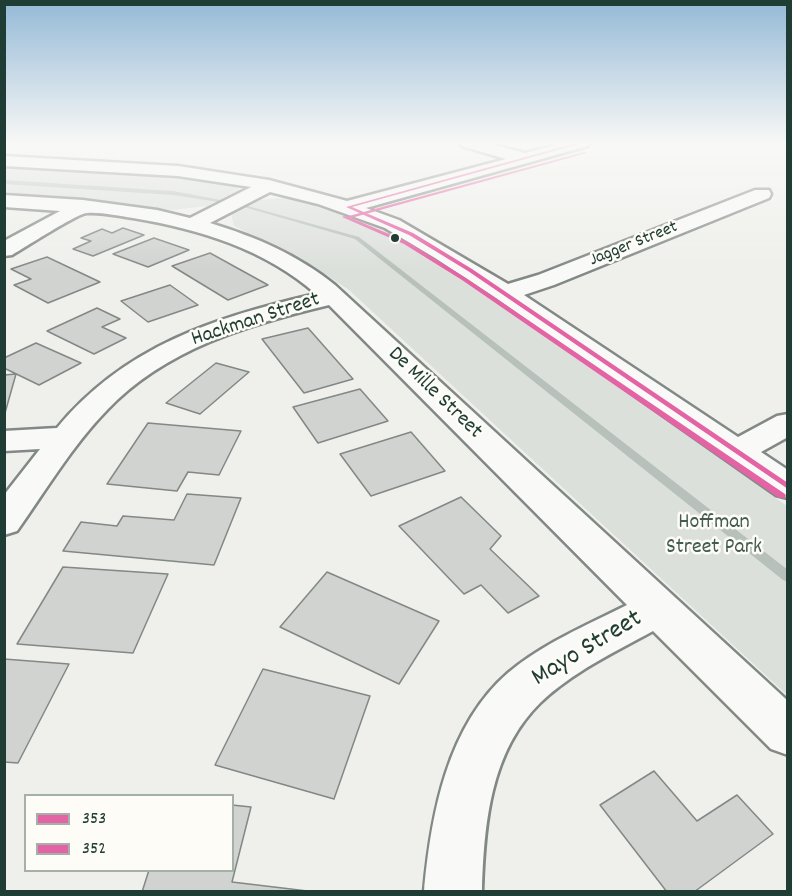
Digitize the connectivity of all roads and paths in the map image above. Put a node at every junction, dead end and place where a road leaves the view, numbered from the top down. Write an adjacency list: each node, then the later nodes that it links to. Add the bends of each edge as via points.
1 (269, 185): 6 (street); 7 (street)
2 (430, 185): 6 (street)
3 (762, 194): 9 (street, Jagger Street)
4 (4, 201): 5 (street, De Mille Street)
5 (82, 206): 7 (street, De Mille Street); 8 (street)
6 (348, 207): 9 (street, via 411,234)
7 (193, 224): 10 (street, De Mille Street, via 277,256)
8 (4, 250)
9 (505, 293): 14 (street)
10 (333, 297): 12 (street, Hackman Street, via 214,330 165,353 96,403); 17 (street, De Mille Street)
11 (788, 423): 14 (street)
12 (68, 437): 13 (street); 16 (street, Hackman Street)
13 (4, 441)
14 (737, 452): 15 (street)
15 (788, 488)
16 (4, 522)
17 (657, 609): 18 (street, De Mille Street); 19 (street, Mayo Street, via 550,668 522,690 502,713 482,747 459,819)
18 (788, 733)
19 (453, 891)

